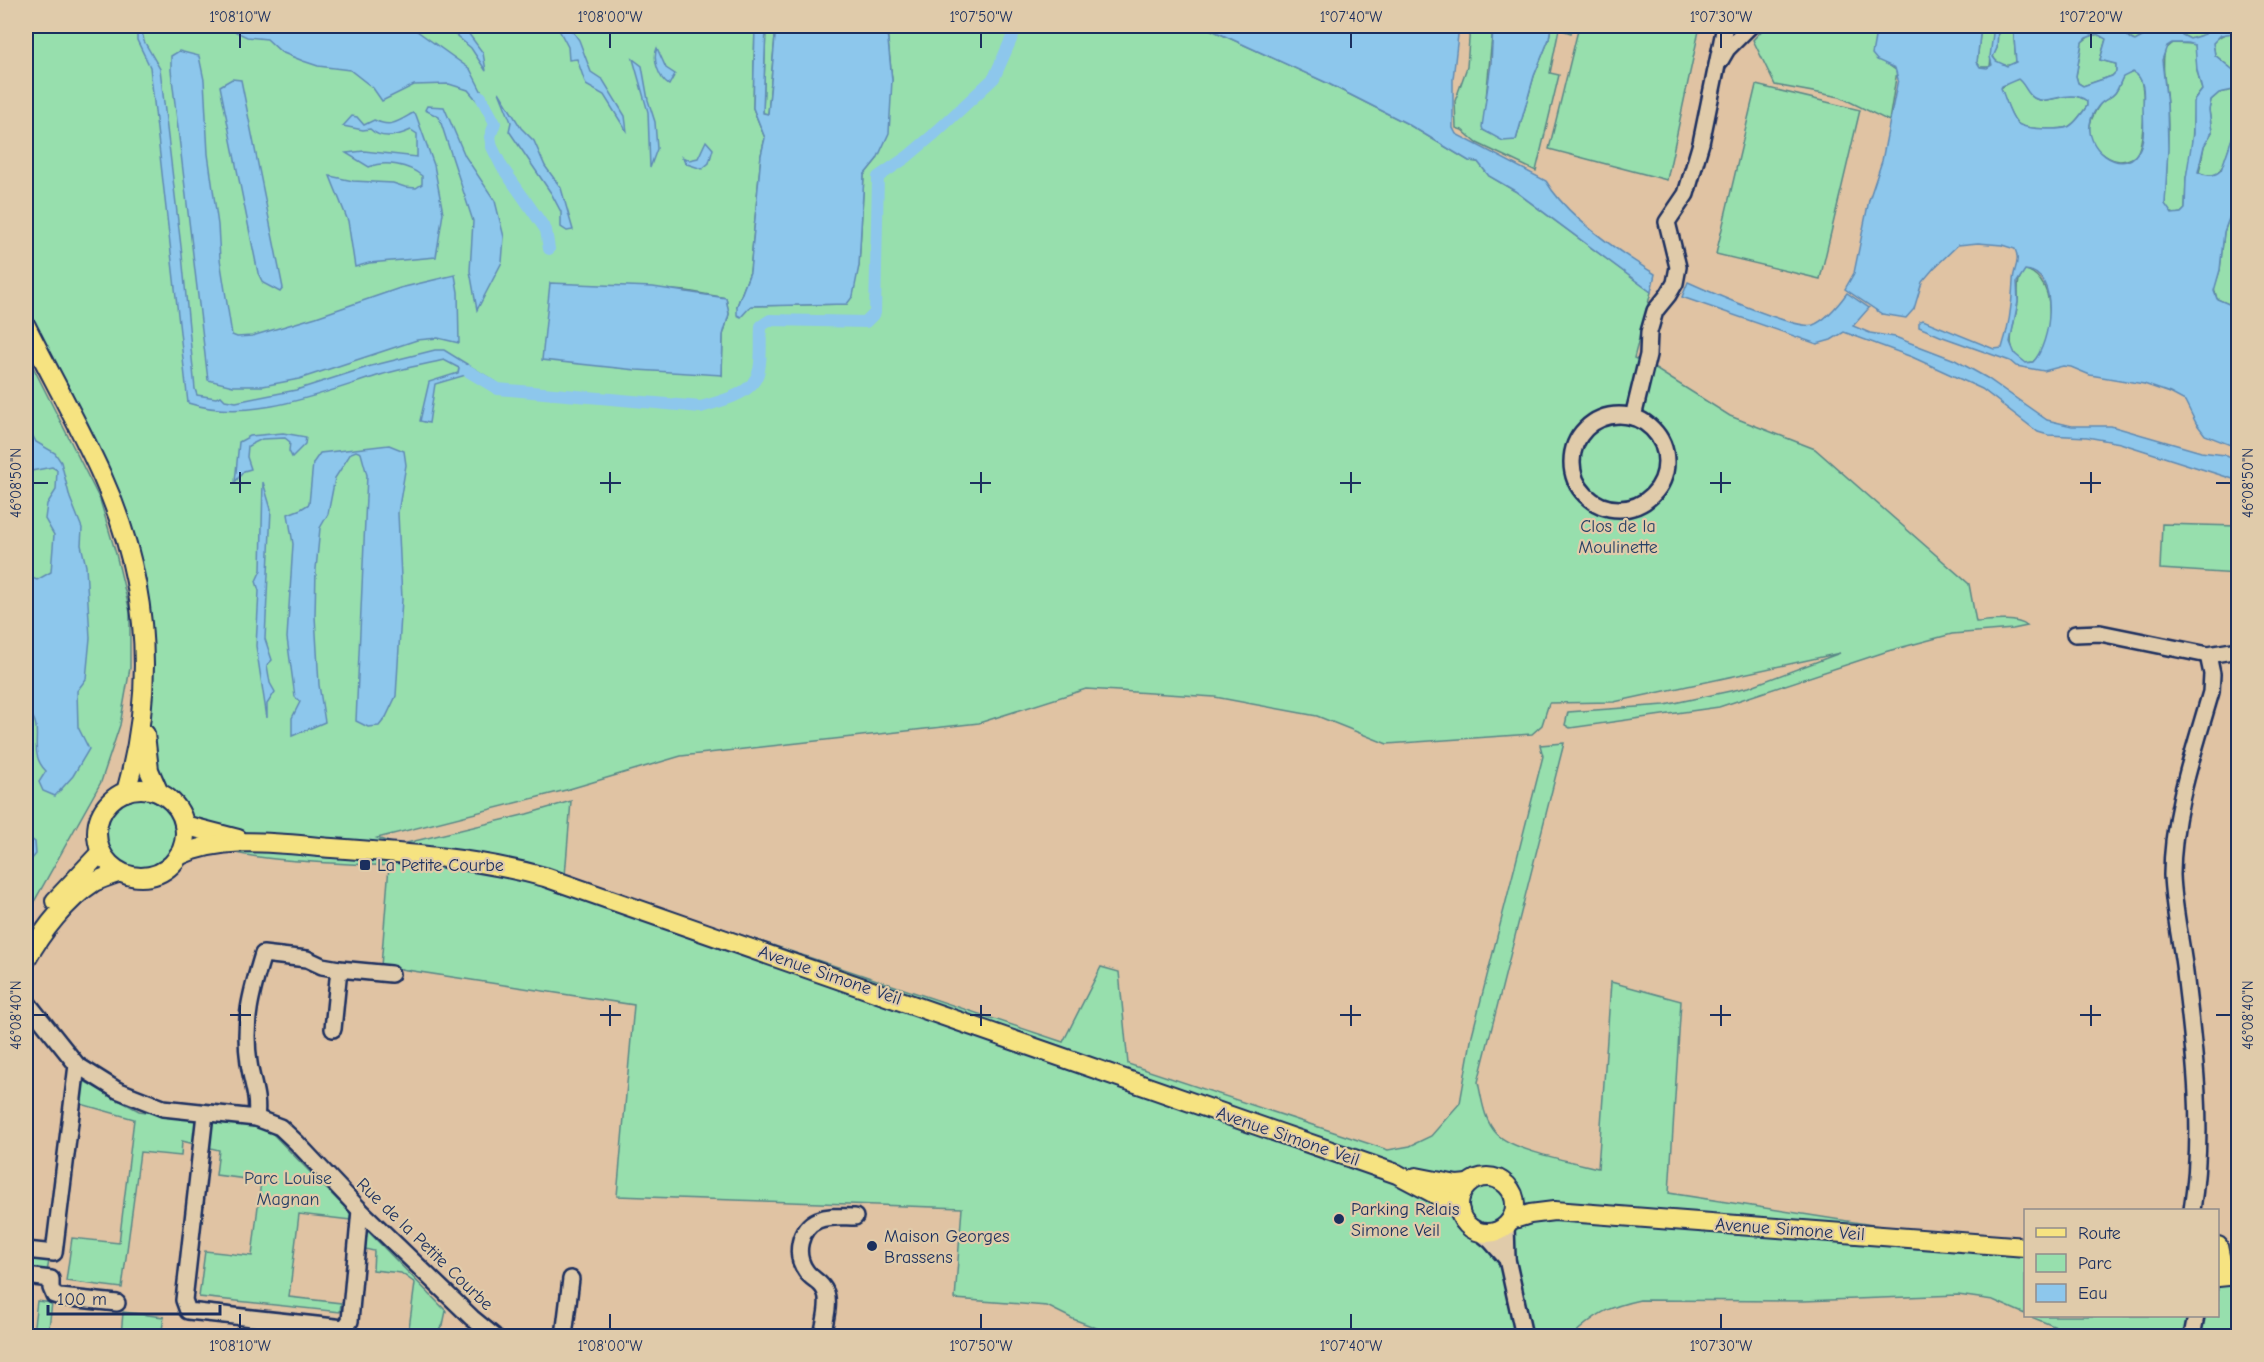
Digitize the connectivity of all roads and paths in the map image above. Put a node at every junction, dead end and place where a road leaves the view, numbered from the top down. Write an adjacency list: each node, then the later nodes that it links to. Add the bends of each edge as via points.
1 (1725, 26): 3 (street)
2 (1749, 26): 3 (street)
3 (1717, 66): 5 (street, via 1704,134 1686,194 1667,222 1678,267 1675,284 1655,310 1648,332 1648,355)
4 (26, 326): 9 (main road, via 102,476 134,568 144,651)
5 (1633, 417): 5 (street, via 1612,415 1598,420 1585,429 1572,457 1579,487 1589,498 1609,508 1624,509 1650,498 1665,473 1663,443 1654,430)
6 (2075, 634): 8 (street, via 2100,633)
7 (2238, 650): 8 (street)
8 (2208, 655): 29 (street, via 2211,692 2176,823 2172,876 2197,1104 2199,1164)
9 (143, 717): 10 (main road); 11 (main road, via 149,770)
10 (126, 792): 11 (main road); 14 (main road, via 103,810 97,838)
11 (159, 793): 12 (main road, via 171,801)
12 (184, 825): 13 (main road, Avenue Simone Veil); 15 (main road, via 183,846)
13 (248, 842): 15 (main road, Avenue Simone Veil, via 205,846); 26 (main road, Avenue Simone Veil, via 446,857 546,877)
14 (101, 852): 16 (main road); 17 (main road, via 55,902)
15 (178, 856): 16 (main road, via 170,866 146,877)
16 (120, 872): 18 (main road, via 94,882 56,916)
17 (26, 942)
18 (26, 960)
19 (339, 969): 20 (street); 22 (street); 25 (street, via 307,959 263,954 246,1022 249,1066 257,1094)
20 (391, 974)
21 (26, 1001): 23 (street)
22 (333, 1029)
23 (76, 1065): 24 (street, Rue de la Petite Courbe, via 148,1104); 40 (street)
24 (205, 1114): 25 (street, Rue de la Petite Courbe); 30 (street, via 184,1300 188,1311 344,1328 350,1321)
25 (256, 1118): 30 (street, Rue de la Petite Courbe, via 280,1127)
26 (1397, 1174): 27 (main road); 31 (main road)
27 (1468, 1184): 28 (main road, via 1493,1177); 31 (main road, via 1460,1198)
28 (1513, 1193): 32 (main road); 34 (main road, via 1515,1209)
29 (2193, 1208)
30 (360, 1210): 52 (street, Rue de la Petite Courbe)
31 (1460, 1211): 35 (main road, via 1466,1223)
32 (1554, 1211): 34 (main road, via 1530,1214); 36 (main road, Avenue Simone Veil)
33 (855, 1217): 54 (street, via 818,1220 802,1238 801,1262 806,1273 825,1290)
34 (1509, 1223): 35 (main road, via 1494,1232); 41 (street)
35 (1480, 1232): 41 (street)
36 (2024, 1247)
37 (2219, 1248): 42 (main road)
38 (26, 1250): 40 (street)
39 (2219, 1251): 43 (main road)
40 (54, 1253): 47 (street)
41 (1507, 1259): 55 (street)
42 (2238, 1262)
43 (2219, 1268)
44 (2219, 1275): 45 (main road)
45 (2238, 1275)
46 (26, 1276): 47 (street)
47 (51, 1279): 49 (street, via 54,1295)
48 (571, 1279): 53 (street)
49 (117, 1304)
50 (2184, 1317): 56 (street)
51 (2196, 1317): 57 (street)
52 (494, 1336)
53 (564, 1336)
54 (822, 1336)
55 (1524, 1336)
56 (2188, 1336)
57 (2193, 1336)

